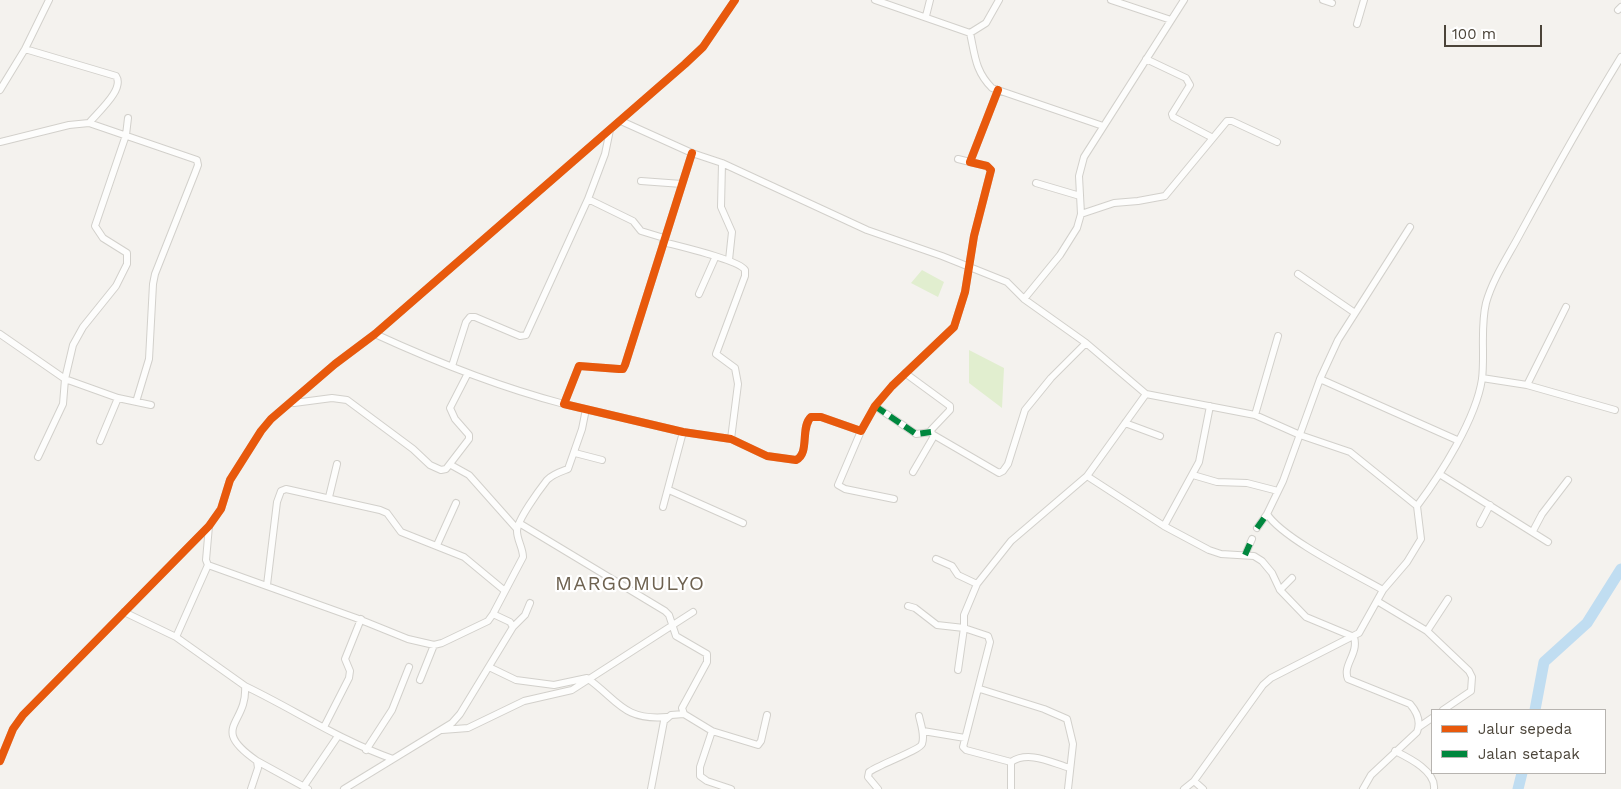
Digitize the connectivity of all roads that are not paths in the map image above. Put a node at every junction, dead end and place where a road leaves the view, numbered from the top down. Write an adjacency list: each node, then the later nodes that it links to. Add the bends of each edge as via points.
1 (49, 0): 15 (street)
2 (735, 0): 21 (street, via 703,47)
3 (875, 0): 11 (street)
4 (930, 0): 11 (street)
5 (999, 0): 14 (street, via 986,23)
6 (1111, 0): 12 (street)
7 (1184, 0): 12 (street)
8 (1323, 0): 10 (street)
9 (1364, 0): 13 (street)
10 (1332, 3)
11 (926, 16): 14 (street)
12 (1171, 20): 17 (street)
13 (1357, 24)
14 (970, 33): 19 (street, via 982,77)
15 (25, 49): 18 (street); 22 (street, via 116,76 118,89)
16 (1621, 57): 56 (street, via 1546,186 1493,286 1486,303 1482,333)
17 (1146, 59): 23 (street); 26 (street, via 1186,78 1190,85 1173,117)
18 (0, 90)
19 (998, 90): 23 (street); 31 (street)
20 (128, 118): 25 (street)
21 (621, 121): 24 (street); 29 (street)
22 (89, 123): 25 (street); 27 (street)
23 (1103, 126): 36 (street, via 1084,157 1079,176)
24 (610, 130): 37 (street, via 605,154); 50 (street)
25 (126, 135): 58 (street, via 95,226 103,238 127,253 127,264 116,286 83,327 73,345); 62 (street, via 189,156 197,160 198,166 153,284 149,359)
26 (1213, 138): 28 (street, via 1224,124 1232,121); 38 (street, via 1165,196 1114,203)
27 (0, 142)
28 (1277, 142)
29 (692, 153): 32 (street); 35 (street)
30 (958, 159): 31 (street)
31 (970, 162): 43 (street, via 991,170 974,236)
32 (722, 163): 42 (street, via 721,207 732,232); 43 (street, via 867,230)
33 (641, 181): 35 (street)
34 (1036, 183): 36 (street)
35 (682, 184): 40 (street)
36 (1080, 196): 38 (street)
37 (588, 199): 40 (street, via 633,221 640,231); 53 (street, via 526,335 520,336 475,317 470,318)
38 (1081, 214): 46 (street, via 1073,236)
39 (1410, 227): 48 (street)
40 (663, 240): 41 (street); 64 (street, via 625,365 619,369 578,366)
41 (715, 258): 42 (street); 45 (street)
42 (729, 260): 77 (street, via 742,266 746,272 716,354 735,368 738,384)
43 (970, 268): 46 (street, via 1007,282); 55 (street, via 954,327)
44 (1298, 274): 48 (street)
45 (699, 294)
46 (1024, 299): 52 (street)
47 (1566, 306): 59 (street)
48 (1356, 313): 57 (street, via 1338,340)
49 (0, 334): 58 (street)
50 (375, 334): 53 (street); 63 (street)
51 (1278, 336): 70 (street)
52 (1086, 343): 60 (street); 74 (street, via 1025,410 1016,444 1003,472 994,472)
53 (452, 366): 54 (street)
54 (468, 373): 64 (street); 84 (street, via 450,408 469,439)
55 (905, 373): 66 (street); 74 (street, via 950,406)
56 (1482, 378): 59 (street); 78 (street, via 1473,412)
57 (1320, 379): 75 (street); 78 (street)
58 (65, 380): 61 (street); 81 (street, via 63,404)
59 (1526, 385): 69 (street)
60 (1146, 394): 67 (street); 71 (street)
61 (118, 398): 62 (street); 79 (street)
62 (136, 402): 65 (street)
63 (292, 403): 84 (street, via 324,398 346,400 435,468 446,469); 101 (street, via 271,419 244,455 230,480 221,509)
64 (564, 404): 68 (street)
65 (151, 405)
66 (875, 406): 72 (street); 74 (street, via 916,434)
67 (1210, 406): 70 (street); 86 (street, via 1202,453)
68 (586, 409): 73 (street); 80 (street)
69 (1616, 410)
70 (1255, 415): 75 (street)
71 (1125, 423): 76 (street); 88 (street)
72 (861, 431): 77 (street, via 821,416 811,417 806,423 802,455 796,460 767,456); 93 (street, via 838,485)
73 (683, 432): 77 (street); 90 (street)
74 (932, 434): 85 (street)
75 (1300, 435): 91 (street); 96 (street, via 1350,452)
76 (1160, 436)
77 (731, 439)
78 (1457, 440): 87 (street)
79 (100, 441)
80 (575, 453): 82 (street); 102 (street, via 568,469 554,474 547,481)
81 (38, 457)
82 (602, 460)
83 (337, 464): 92 (street)
84 (451, 465): 102 (street, via 469,475)
85 (913, 472)
86 (1193, 475): 91 (street); 103 (street)
87 (1440, 475): 95 (street); 96 (street)
88 (1087, 476): 103 (street); 113 (street, via 1011,541)
89 (1568, 480): 105 (street)
90 (669, 490): 97 (street); 99 (street)
91 (1278, 491): 98 (street)
92 (329, 497): 108 (street, via 387,513 401,532); 114 (street, via 281,490)
93 (894, 499)
94 (456, 503): 108 (street)
95 (1490, 505): 100 (street); 105 (street)
96 (1417, 506): 116 (street, via 1421,539 1407,562)
97 (663, 507)
98 (1267, 514): 104 (street); 116 (street, via 1311,550)
99 (743, 523)
100 (1480, 524)
101 (209, 526): 111 (street); 122 (street)
102 (518, 526): 117 (street, via 523,557); 126 (street, via 665,611)
103 (1164, 526): 109 (street, via 1209,550)
104 (1257, 528)
105 (1533, 531): 107 (street)
106 (1252, 539): 109 (street)
107 (1548, 542)
108 (437, 545): 117 (street, via 464,558)
109 (1244, 555): 115 (street, via 1254,556 1265,563)
110 (936, 559): 113 (street)
111 (208, 565): 114 (street); 131 (street)
112 (1292, 578): 115 (street)
113 (977, 584): 128 (street, via 964,615)
114 (267, 585): 125 (street)
115 (1280, 590): 130 (street, via 1306,617)
116 (1383, 590): 119 (street)
117 (506, 591): 124 (street)
118 (1448, 599): 129 (street)
119 (1377, 601): 129 (street); 130 (street)
120 (530, 603): 127 (street)
121 (908, 606): 128 (street, via 937,625)
122 (124, 612): 131 (street); 156 (street, via 17,722)
123 (693, 612): 126 (street)
124 (493, 614): 127 (street, via 510,622); 132 (street, via 469,631)
125 (361, 619): 132 (street, via 408,639); 146 (street, via 345,659 349,678)
126 (672, 625): 137 (street); 141 (street, via 676,636 707,654 708,658 682,704)
127 (513, 627): 134 (street)
128 (964, 628): 135 (street); 139 (street, via 990,639)
129 (1427, 631): 140 (street, via 1472,676 1471,691)
130 (1354, 636): 147 (street, via 1356,651 1347,668 1348,679 1410,704 1416,711); 160 (street, via 1263,685)
131 (176, 637): 138 (street)
132 (434, 645): 136 (street)
133 (409, 667): 153 (street, via 392,710)
134 (489, 667): 137 (street, via 516,680 554,685 585,678); 148 (street, via 460,714)
135 (958, 670)
136 (420, 680)
137 (590, 680): 144 (street, via 632,714); 148 (street, via 572,690 524,701 468,728)
138 (245, 686): 146 (street); 157 (street, via 233,734 236,745)
139 (980, 688): 152 (street); 159 (street, via 1062,716 1069,723 1072,737)
140 (1444, 709)
141 (684, 714): 144 (street); 150 (street)
142 (767, 715): 150 (street, via 758,744)
143 (919, 716): 149 (street)
144 (667, 717): 164 (street)
145 (1431, 719): 147 (street)
146 (324, 727): 151 (street)
147 (1419, 727): 154 (street)
148 (442, 730): 155 (street)
149 (923, 731): 152 (street); 166 (street, via 918,750 894,758 869,772 868,777)
150 (712, 732): 165 (street, via 700,776)
151 (338, 736): 153 (street); 161 (street)
152 (964, 738): 158 (street, via 966,750)
153 (366, 750): 155 (street)
154 (1396, 751): 171 (street, via 1371,775); 172 (street, via 1432,776)
155 (393, 759): 163 (street)
156 (0, 761)
157 (257, 761): 161 (street); 162 (street)
158 (1011, 762): 159 (street, via 1031,756); 167 (street)
159 (1070, 768): 168 (street)
160 (1194, 781): 169 (street); 170 (street)
161 (306, 788)
162 (251, 789)
163 (344, 789)
164 (651, 789)
165 (731, 789)
166 (878, 789)
167 (1011, 789)
168 (1068, 789)
169 (1184, 789)
170 (1203, 789)
171 (1363, 789)
172 (1434, 789)

